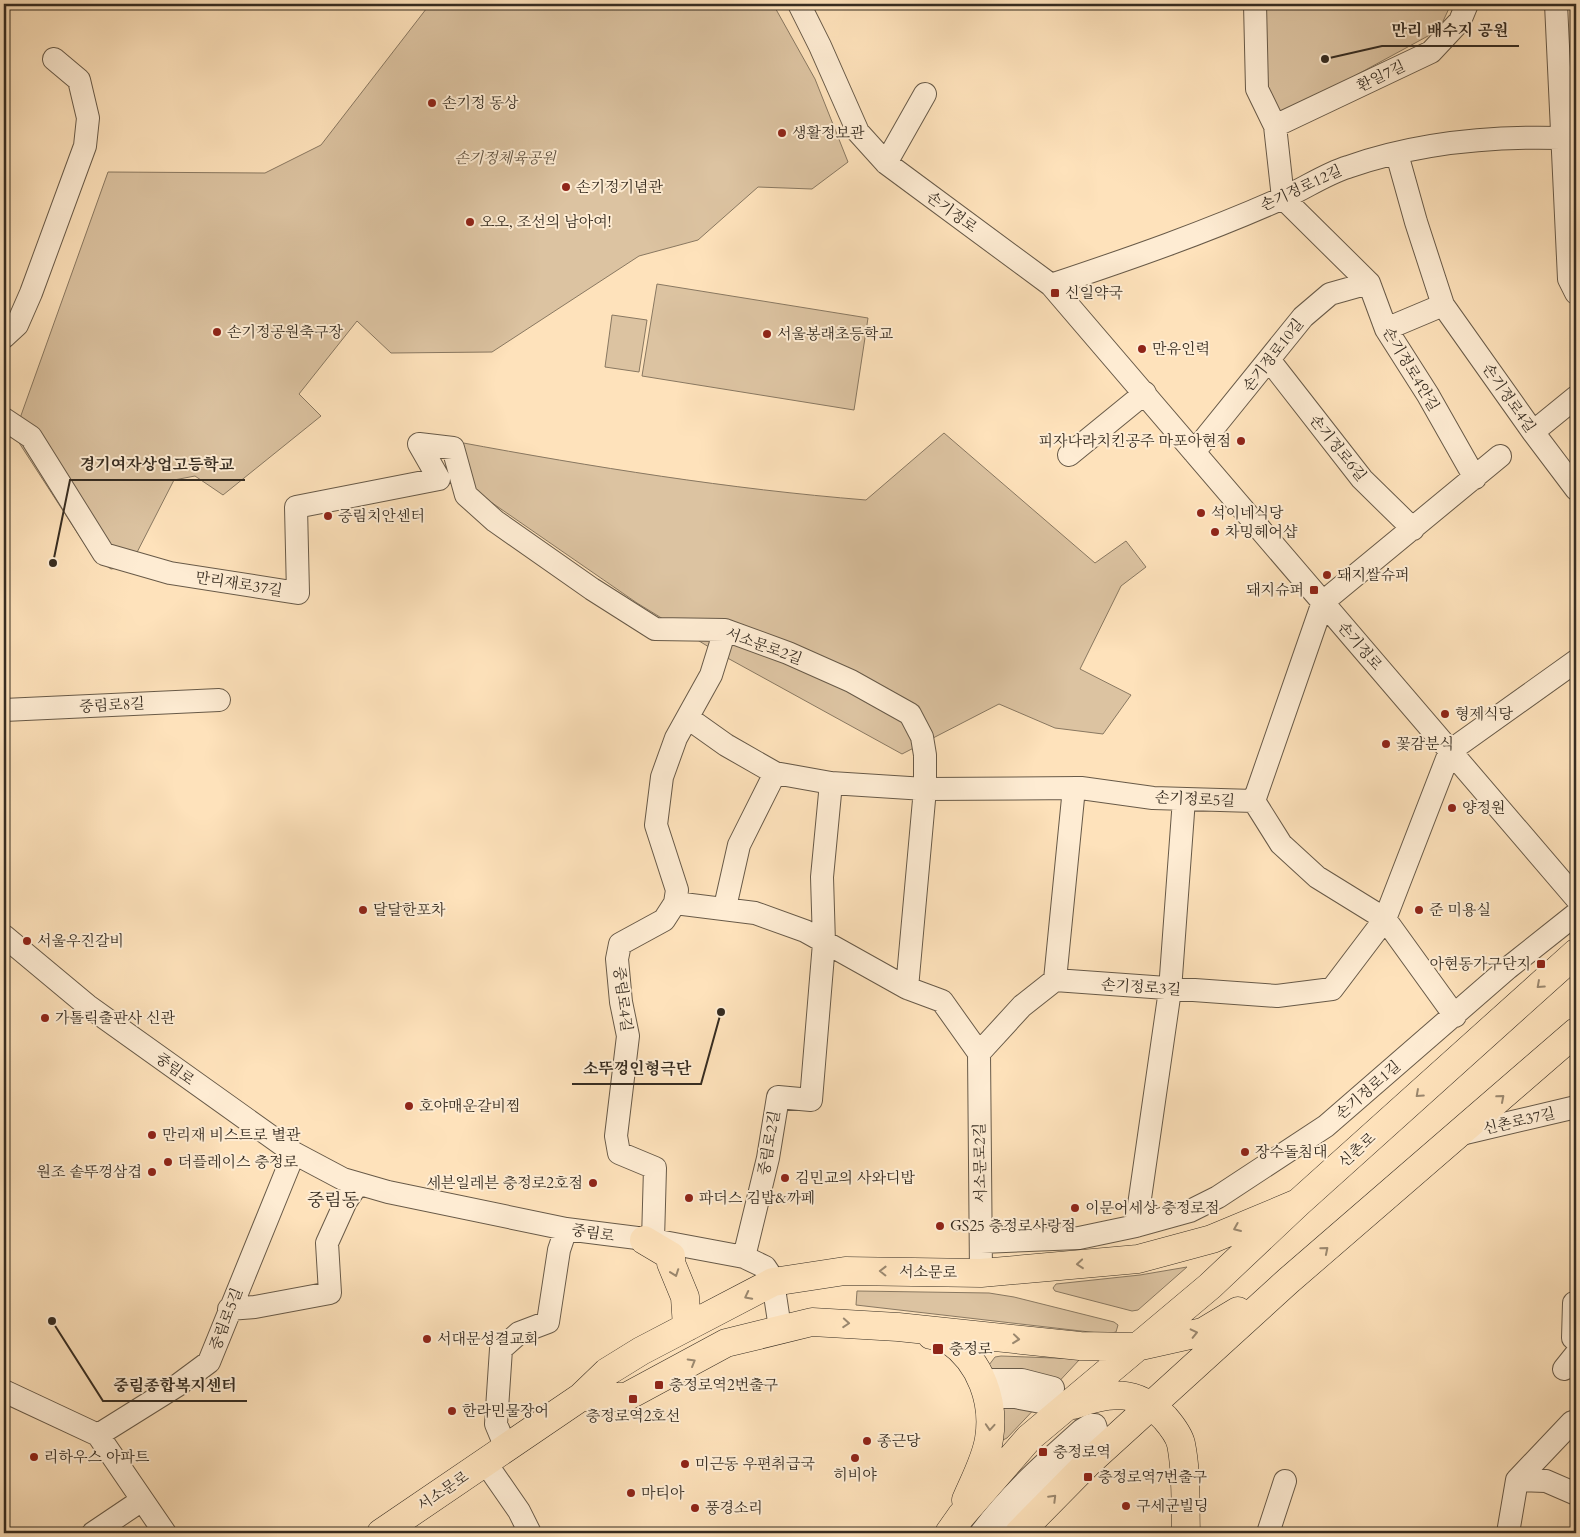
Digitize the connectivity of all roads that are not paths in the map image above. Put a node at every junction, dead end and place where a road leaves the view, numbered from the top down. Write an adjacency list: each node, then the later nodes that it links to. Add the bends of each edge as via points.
1 (799, 4): 10 (street, 손기정로, via 858,132)
2 (1255, 4): 7 (street, via 1257,89)
3 (1467, 4): 7 (street, 환일7길, via 1460,21 1431,52)
4 (1556, 4): 8 (street)
5 (54, 59): 17 (street, via 79,80 88,118 84,146 31,293 17,325)
6 (925, 94): 10 (street)
7 (1276, 126): 11 (street)
8 (1561, 138): 9 (street, 손기정로12길, via 1525,137 1433,145); 14 (street, via 1569,278)
9 (1397, 154): 11 (street, 손기정로12길, via 1347,167); 15 (street, 손기정로4길)
10 (886, 163): 13 (street, 손기정로)
11 (1283, 198): 12 (street, 손기정로4안길); 13 (street, 손기정로12길, via 1144,254)
12 (1369, 283): 16 (street, 손기정로4안길); 18 (street, 손기정로10길, via 1330,294 1303,317)
13 (1051, 285): 19 (street, 손기정로)
14 (1576, 293)
15 (1443, 305): 16 (street); 22 (street, 손기정로4길)
16 (1386, 329): 27 (street, 손기정로4안길)
17 (4, 337)
18 (1270, 362): 24 (street, 손기정로10길); 29 (street, 손기정로6길, via 1362,479)
19 (1144, 393): 24 (street, 손기정로); 25 (street)
20 (1576, 397): 22 (street)
21 (4, 419): 23 (street, 만리재로37길, via 31,437 104,554 170,574 298,593 296,507 439,479 419,444 453,448)
22 (1533, 432): 28 (street, 손기정로4길)
23 (454, 452): 31 (street, 서소문로2길, via 466,495 495,521 592,589 655,629)
24 (1194, 452): 30 (street, 손기정로)
25 (1069, 455)
26 (1500, 456): 27 (street)
27 (1475, 478): 29 (street)
28 (1576, 489)
29 (1412, 529): 30 (street)
30 (1323, 602): 36 (street, 손기정로); 42 (street, 손기정로5길)
31 (725, 630): 35 (street, via 711,674); 40 (street, 서소문로2길, via 851,681 910,714 922,737)
32 (1576, 661): 36 (street)
33 (220, 700): 34 (street, 중림로8길)
34 (4, 710)
35 (688, 718): 37 (street); 44 (street, via 676,738 662,777 656,825 677,890)
36 (1450, 751): 43 (street, 손기정로); 47 (street, 손기정로3길)
37 (775, 773): 38 (street); 45 (street, via 739,845)
38 (831, 783): 40 (street); 49 (street, 중림로2길, via 822,877)
39 (1074, 788): 40 (street, 손기정로5길); 41 (street, 손기정로5길); 51 (street)
40 (925, 790): 52 (street, 서소문로2길)
41 (1184, 799): 42 (street, 손기정로5길); 53 (street)
42 (1254, 801): 47 (street, via 1281,844 1318,877)
43 (1576, 898)
44 (675, 903): 45 (street); 64 (street, 중림로4길, via 664,920 620,944 617,959 628,1036 616,1136 619,1153 655,1168)
45 (725, 907): 49 (street, via 755,912 805,931)
46 (1576, 914): 54 (street, 손기정로1길, via 1508,968)
47 (1385, 919): 53 (street, 손기정로3길, via 1332,989 1277,996); 54 (street)
48 (4, 936): 59 (street, 중림로, via 88,1006)
49 (824, 943): 52 (street); 66 (street, 중림로2길, via 810,1100 778,1097 768,1158)
50 (1576, 953): 61 (main road, 신촌로, one-way to 61)
51 (1055, 980): 53 (street, 손기정로3길); 56 (street, via 1022,1006)
52 (907, 988): 56 (street, via 942,1000)
53 (1170, 990): 62 (street)
54 (1455, 1016): 62 (street, 손기정로1길, via 1326,1126 1251,1177 1190,1211)
55 (1576, 1032): 58 (main road, one-way to 55)
56 (979, 1053): 65 (street, 서소문로2길)
57 (1576, 1107): 58 (street, 신촌로37길)
58 (1461, 1134): 68 (main road, one-way to 58)
59 (294, 1153): 60 (street, 중림로); 71 (street, 중림로5길)
60 (358, 1184): 63 (street, 중림로); 71 (street, via 346,1201 327,1243 330,1293 255,1307)
61 (1298, 1203): 67 (main road, 서소문로, one-way to 67, via 1212,1239 1159,1255); 76 (main road, 신촌로, via 1210,1286)
62 (1136, 1226): 65 (street, 손기정로1길, via 1079,1238)
63 (566, 1228): 64 (street, 중림로); 83 (street, via 559,1250 548,1322 519,1333 501,1350)
64 (649, 1240): 66 (street, 중림로); 72 (main road, one-way to 72, via 671,1256 685,1297)
65 (981, 1242): 67 (street, 서소문로2길)
66 (744, 1257): 69 (street, 중림로, via 765,1267)
67 (981, 1273): 69 (main road, 서소문로, one-way to 69, via 845,1271)
68 (1288, 1281): 76 (main road, one-way to 68, via 1203,1332); 80 (main road)
69 (773, 1282): 72 (main road, 서소문로, one-way to 72); 74 (street)
70 (1576, 1305): 75 (street, via 1573,1338)
71 (229, 1308): 82 (street, 중림로5길, via 209,1362)
72 (687, 1327): 78 (main road, 서소문로, via 607,1372)
73 (898, 1327): 74 (main road, one-way to 73, via 812,1322); 76 (main road, one-way to 76, via 1080,1346); 88 (main road, one-way to 88, via 948,1339 975,1366 986,1390 991,1420 989,1441)
74 (780, 1328): 78 (main road, one-way to 74, via 626,1397 726,1343)
75 (1576, 1339)
76 (1136, 1346): 79 (main road)
77 (4, 1391): 82 (street)
78 (582, 1397): 83 (main road, 서소문로)
79 (1058, 1398): 80 (main road, via 1128,1396); 88 (main road, via 1030,1438)
80 (1151, 1405): 95 (main road, one-way to 80); 96 (main road, via 1170,1424 1181,1442)
81 (1576, 1424): 84 (street, via 1572,1422)
82 (98, 1435): 87 (street)
83 (496, 1455): 91 (main road, 서소문로); 92 (street)
84 (1517, 1480): 86 (street, via 1546,1481); 98 (street)
85 (1285, 1481): 97 (street)
86 (1576, 1494)
87 (142, 1500): 89 (street); 90 (street)
88 (955, 1525)
89 (93, 1533)
90 (165, 1533)
91 (381, 1533)
92 (530, 1533)
93 (981, 1533): 94 (street, via 1039,1469 1082,1430 1095,1425 1097,1432 1036,1486)
94 (994, 1533)
95 (1019, 1533)
96 (1186, 1533)
97 (1268, 1533)
98 (1508, 1533)

